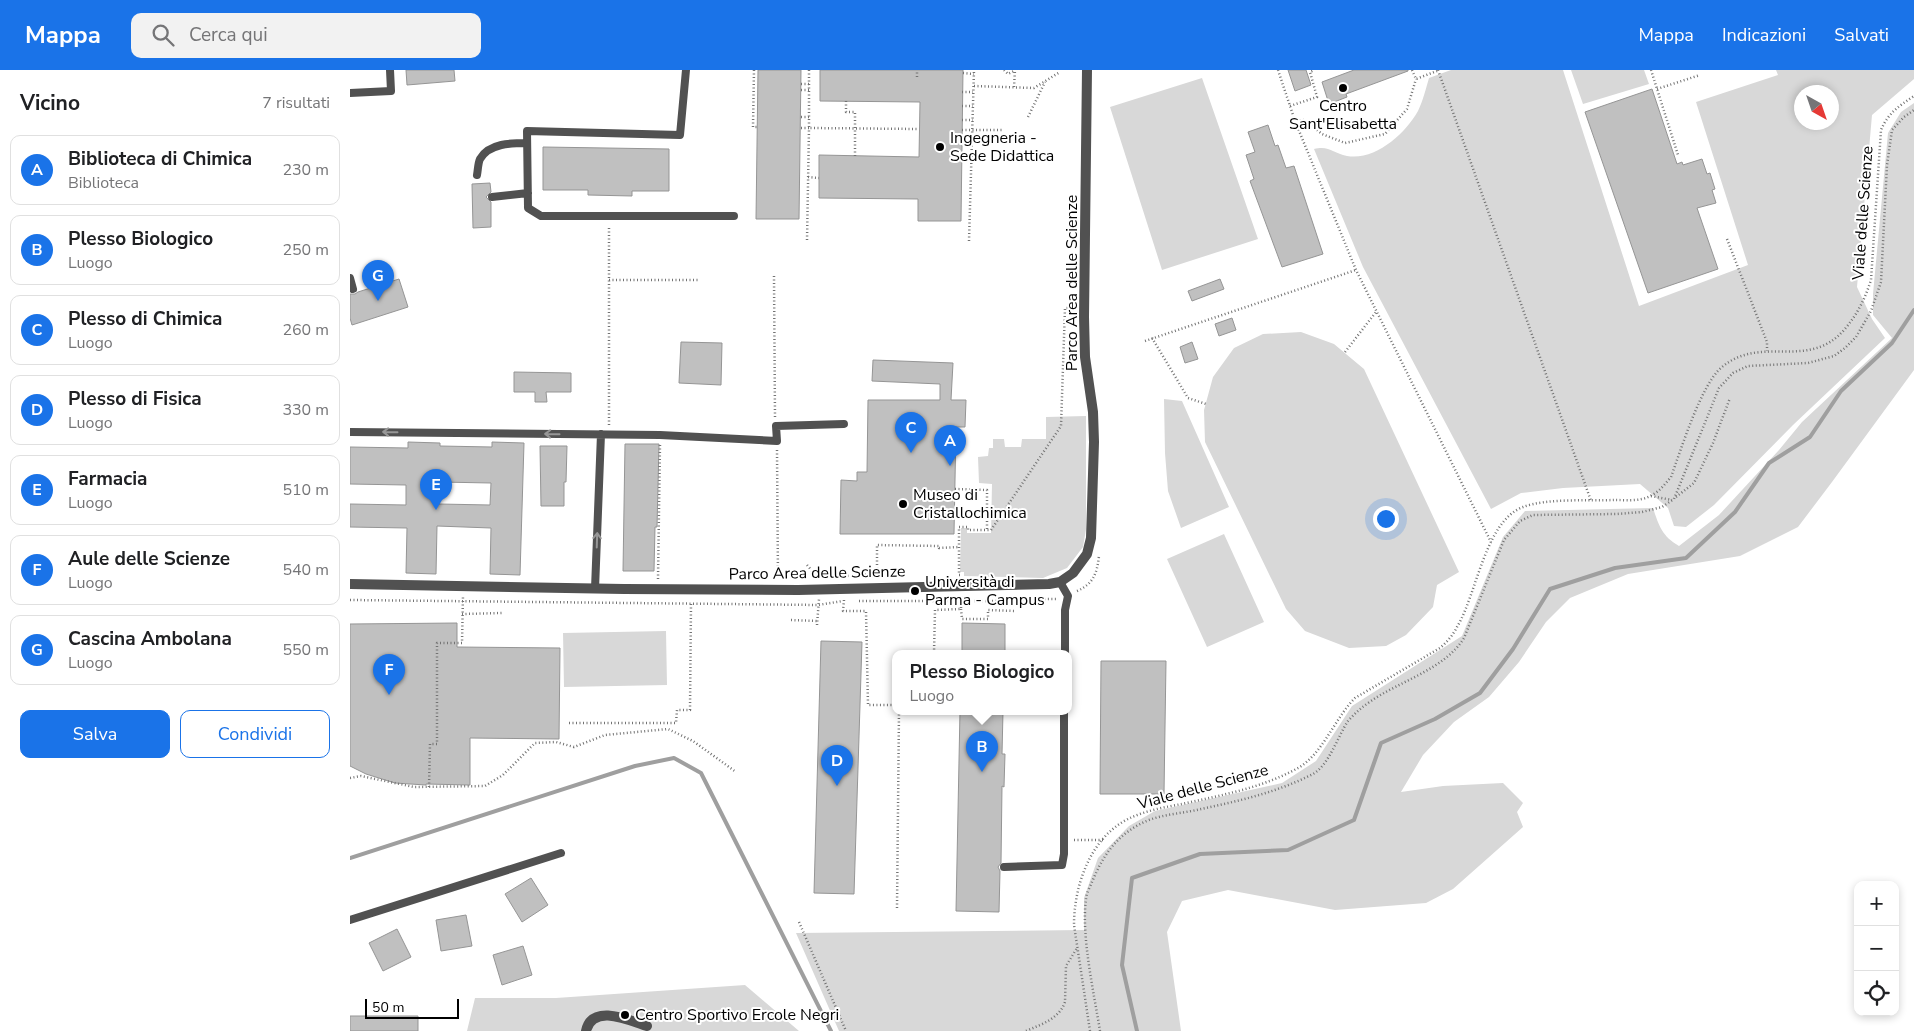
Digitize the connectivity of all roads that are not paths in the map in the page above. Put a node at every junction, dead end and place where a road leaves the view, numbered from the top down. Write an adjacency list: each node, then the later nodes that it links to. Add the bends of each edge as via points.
1 (390, 70): 4 (lane, via 391,91)
2 (686, 70): 5 (lane, via 680,135 527,131)
3 (1087, 70): 15 (street, Parco Area delle Scienze, via 1084,317 1094,442 1091,538 1081,563)
4 (350, 93)
5 (527, 143): 6 (lane, via 504,144 486,152 480,159); 7 (lane)
6 (477, 174)
7 (528, 193): 8 (lane); 9 (lane, via 528,208 541,216)
8 (492, 197)
9 (734, 216)
10 (350, 278): 11 (lane)
11 (353, 289)
12 (844, 424): 14 (lane, via 776,426 777,440)
13 (350, 432): 14 (lane, one-way to 13)
14 (605, 434): 17 (lane, one-way to 14)
15 (1060, 582): 17 (street, Parco Area delle Scienze, via 960,586 818,583 778,590); 18 (lane, via 1068,596)
16 (350, 584): 17 (street, Parco Area delle Scienze)
17 (595, 589)
18 (1064, 650)
19 (1064, 715): 21 (lane, via 1062,865)
20 (561, 853): 22 (lane)
21 (1004, 867)
22 (350, 920)
23 (648, 1026): 24 (street, via 603,1015 593,1018)
24 (586, 1031)

